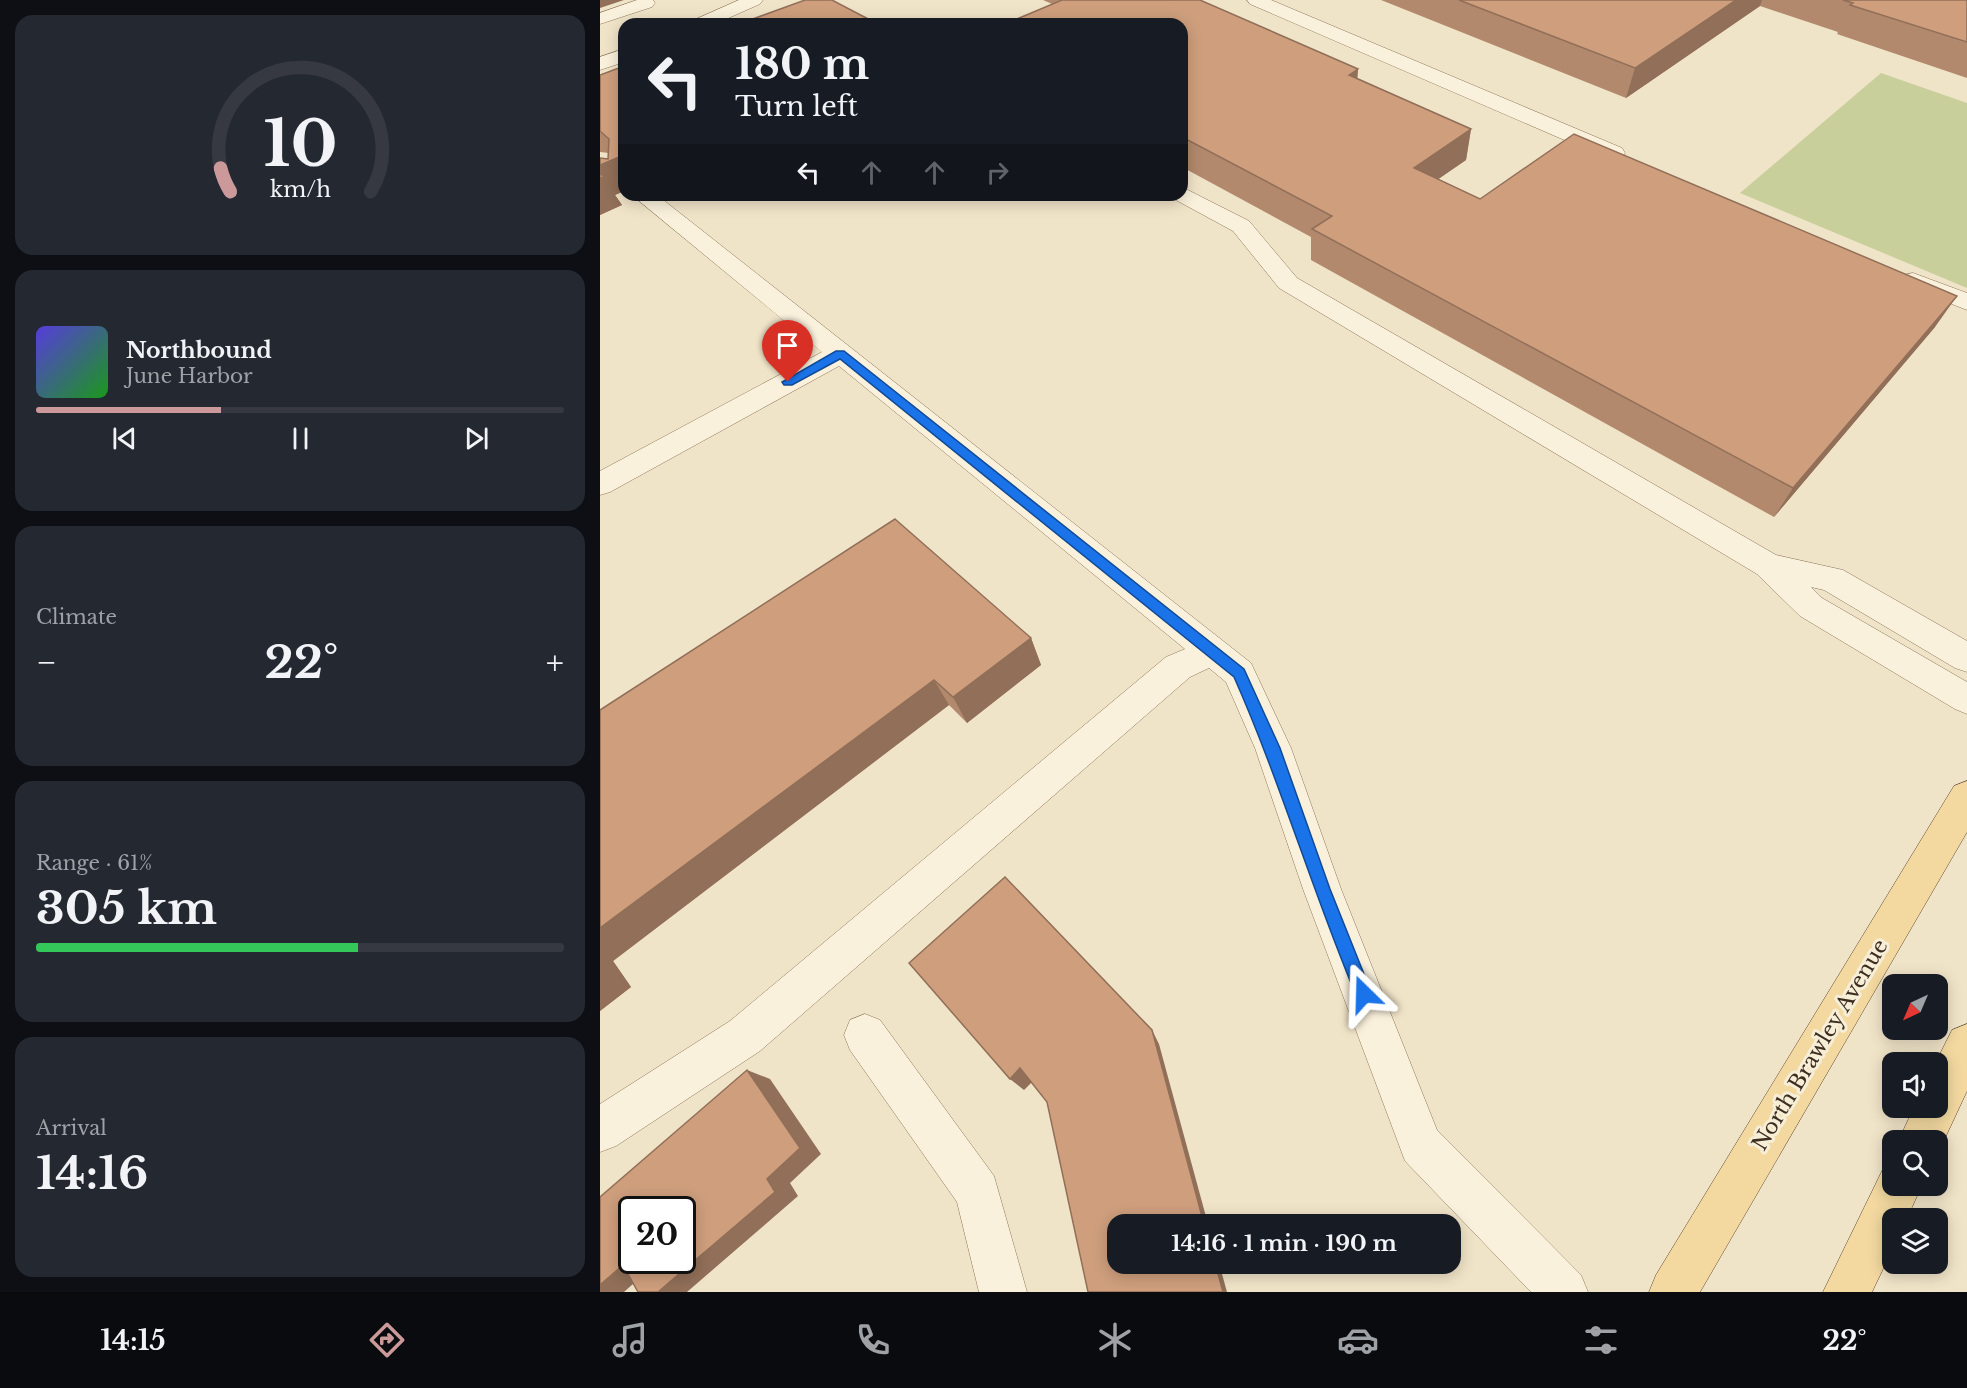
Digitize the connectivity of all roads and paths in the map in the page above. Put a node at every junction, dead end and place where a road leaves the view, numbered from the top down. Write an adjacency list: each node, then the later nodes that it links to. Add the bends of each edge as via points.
1 (754, 0): 4 (street)
2 (1256, 0): 8 (street)
3 (646, 3): 5 (street)
4 (714, 18)
5 (600, 19)
6 (618, 57): 7 (street)
7 (600, 64)
8 (1638, 164)
9 (1188, 198): 15 (street, via 1241,226 1288,283)
10 (651, 201): 13 (street)
11 (1892, 270): 12 (street)
12 (1967, 302)
13 (840, 354): 14 (street); 16 (street)
14 (600, 484)
15 (1768, 565): 17 (street, via 1832,579); 18 (street, via 1811,607)
16 (1215, 651): 23 (street, via 1178,667 745,1036); 26 (street, via 1239,673 1273,748 1322,889 1421,1145)
17 (1967, 658)
18 (1967, 699)
19 (1967, 798): 27 (main road, North Brawley Avenue)
20 (865, 1035): 25 (street, via 978,1192)
21 (1967, 1045): 22 (main road)
22 (1948, 1084)
23 (600, 1130)
24 (1894, 1196): 28 (main road)
25 (1003, 1292)
26 (1564, 1292)
27 (1673, 1292)
28 (1846, 1292)

